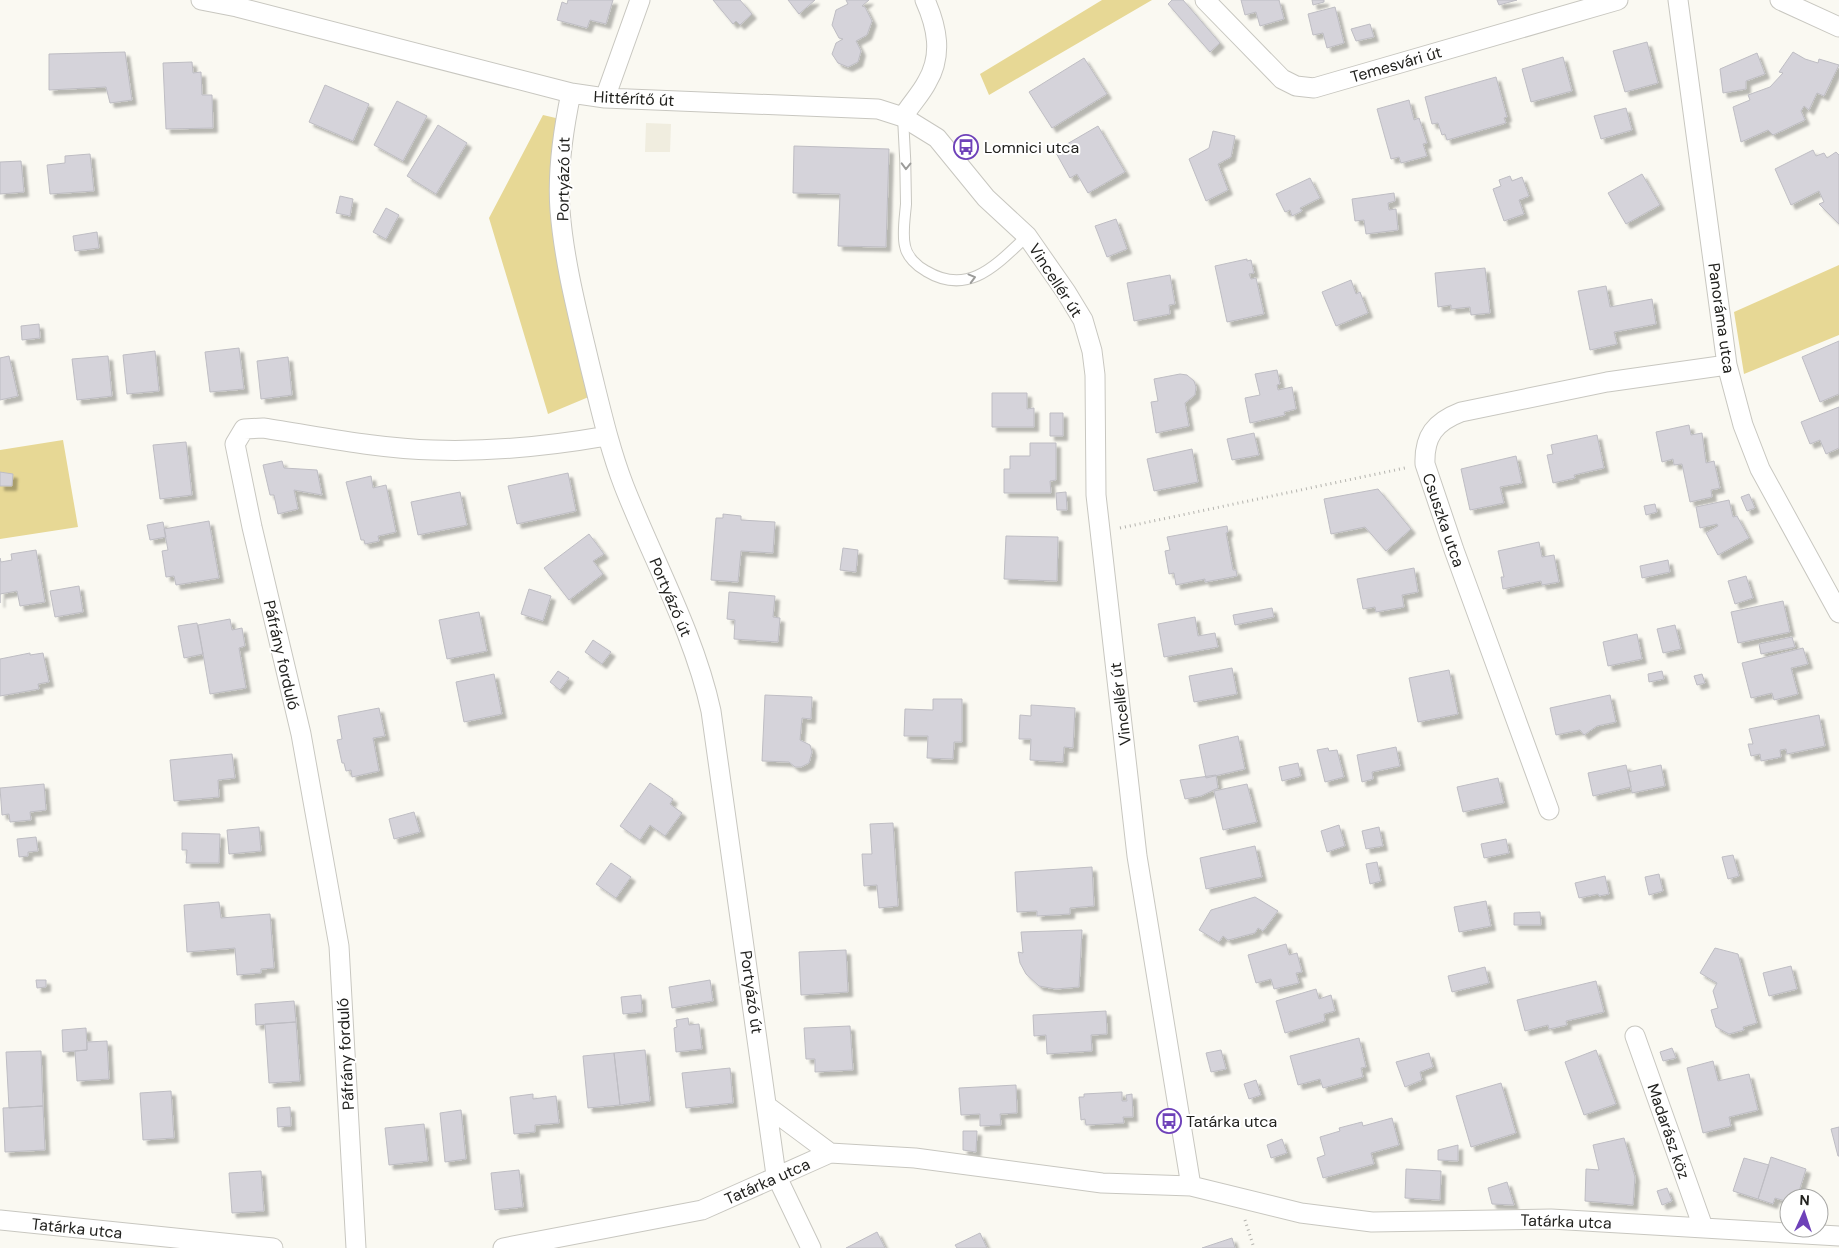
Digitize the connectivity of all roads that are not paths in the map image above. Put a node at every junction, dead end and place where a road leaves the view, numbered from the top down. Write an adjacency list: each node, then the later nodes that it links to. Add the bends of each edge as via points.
1 (201, 0): 9 (street, Hittérítő út)
2 (640, 0): 10 (street)
3 (926, 0): 11 (street, via 938,39 936,63 927,83)
4 (1205, 0): 5 (street, Temesvári út, via 1282,79 1296,86 1314,88)
5 (1618, 0)
6 (1678, 0): 13 (street, Panoráma utca)
7 (1780, 0): 8 (street)
8 (1839, 27)
9 (571, 93): 10 (street, Hittérítő út); 14 (street, Portyázó út, via 564,134 560,209 577,310)
10 (605, 98): 11 (street, Hittérítő út, via 878,109)
11 (902, 117): 12 (street, Hittérítő út, via 937,138 986,198); 12 (lane, one-way to 12, via 906,158 905,247 916,266 937,278 960,281 980,276 996,266)
12 (1027, 236): 21 (street, Vincellér út, via 1082,320 1092,351 1096,495 1137,856)
13 (1727, 365): 15 (street, Panoráma utca, via 1760,469); 16 (street, Csuszka utca, via 1607,382 1461,412 1436,425 1425,451 1425,464 1454,550)
14 (607, 436): 18 (street, Portyázó út, via 703,676 711,711); 26 (street, Páfrány forduló, via 570,443 431,450 263,428 244,429 235,444 300,734 339,946)
15 (1839, 613)
16 (1550, 810)
17 (1636, 1036): 23 (street, Madarász köz)
18 (768, 1107): 19 (street); 20 (street, Portyázó út)
19 (830, 1153): 20 (street, Tatárka utca); 21 (street, Tatárka utca, via 916,1158 1102,1183)
20 (776, 1175): 27 (street, Tatárka utca, via 702,1210); 28 (street, Portyázó út)
21 (1191, 1186): 23 (street, Tatárka utca, via 1301,1212 1372,1222 1552,1219)
22 (0, 1220): 25 (street, Tatárka utca)
23 (1703, 1227): 24 (street, Tatárka utca)
24 (1839, 1236)
25 (273, 1248)
26 (356, 1248)
27 (503, 1248)
28 (811, 1248)

